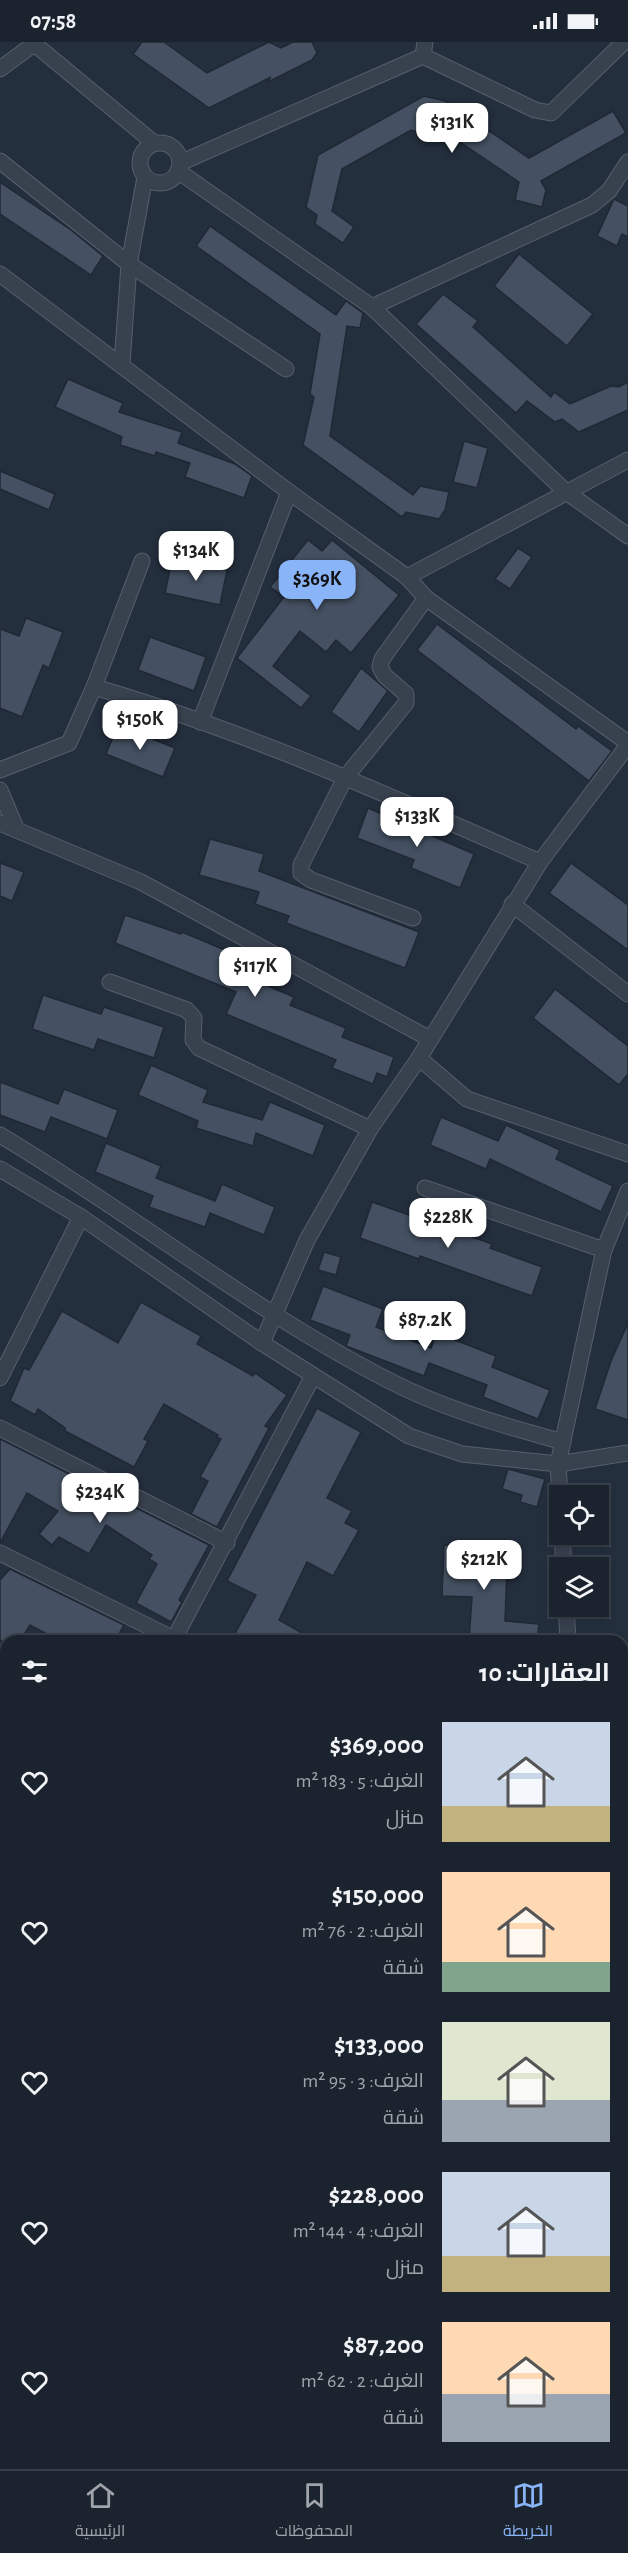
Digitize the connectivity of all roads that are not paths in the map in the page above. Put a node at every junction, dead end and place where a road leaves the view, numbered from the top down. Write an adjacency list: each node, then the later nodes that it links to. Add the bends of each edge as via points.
1 (624, 42): 3 (street, via 551,113 534,110)
2 (37, 44): 4 (street); 5 (street)
3 (424, 49): 8 (street)
4 (0, 69)
5 (154, 143): 8 (street, via 172,147 178,154); 9 (street, via 141,154 139,162)
6 (0, 161): 10 (street)
7 (628, 162): 12 (street, via 609,191 592,205)
8 (179, 167): 9 (street, via 172,179 164,183); 12 (street)
9 (146, 177): 10 (street)
10 (129, 264): 13 (street); 14 (street)
11 (0, 274): 13 (street)
12 (372, 307): 17 (street)
13 (122, 364): 16 (street)
14 (286, 369)
15 (628, 460): 17 (street)
16 (289, 492): 20 (street); 23 (street)
17 (565, 492): 18 (street); 20 (street)
18 (628, 536)
19 (142, 561): 22 (street)
20 (407, 577): 21 (street)
21 (426, 598): 24 (street); 26 (street, via 380,666 385,676 406,694 406,703)
22 (94, 687): 23 (street); 25 (street, via 69,744)
23 (200, 722): 26 (street)
24 (628, 744): 30 (street)
25 (0, 770)
26 (345, 778): 30 (street); 32 (street, via 301,865 301,873)
27 (0, 790): 29 (street)
28 (0, 823): 29 (street)
29 (16, 828): 35 (street, via 141,882)
30 (540, 862): 31 (street)
31 (512, 904): 34 (street); 35 (street)
32 (413, 918)
33 (110, 982): 37 (street, via 187,1010 194,1018 193,1040 199,1048)
34 (628, 994)
35 (430, 1039): 36 (street)
36 (419, 1058): 37 (street); 39 (street, via 468,1099)
37 (370, 1129): 45 (street, via 307,1240)
38 (0, 1135): 45 (street, via 60,1170)
39 (628, 1154)
40 (0, 1169): 43 (street)
41 (425, 1188): 44 (street)
42 (628, 1191): 44 (street)
43 (81, 1217): 46 (street); 48 (street)
44 (604, 1250): 50 (street)
45 (274, 1315): 46 (street); 50 (street, via 384,1379 449,1408)
46 (262, 1343): 47 (street)
47 (313, 1376): 52 (street, via 409,1436 434,1445 462,1454); 54 (street)
48 (0, 1378)
49 (0, 1428): 54 (street)
50 (563, 1442): 52 (street)
51 (628, 1453): 52 (street)
52 (558, 1464): 53 (street)
53 (559, 1485)
54 (226, 1543): 58 (street)
55 (0, 1553): 57 (street)
56 (567, 1617): 59 (street)
57 (163, 1635)
58 (176, 1635)
59 (568, 1635)

